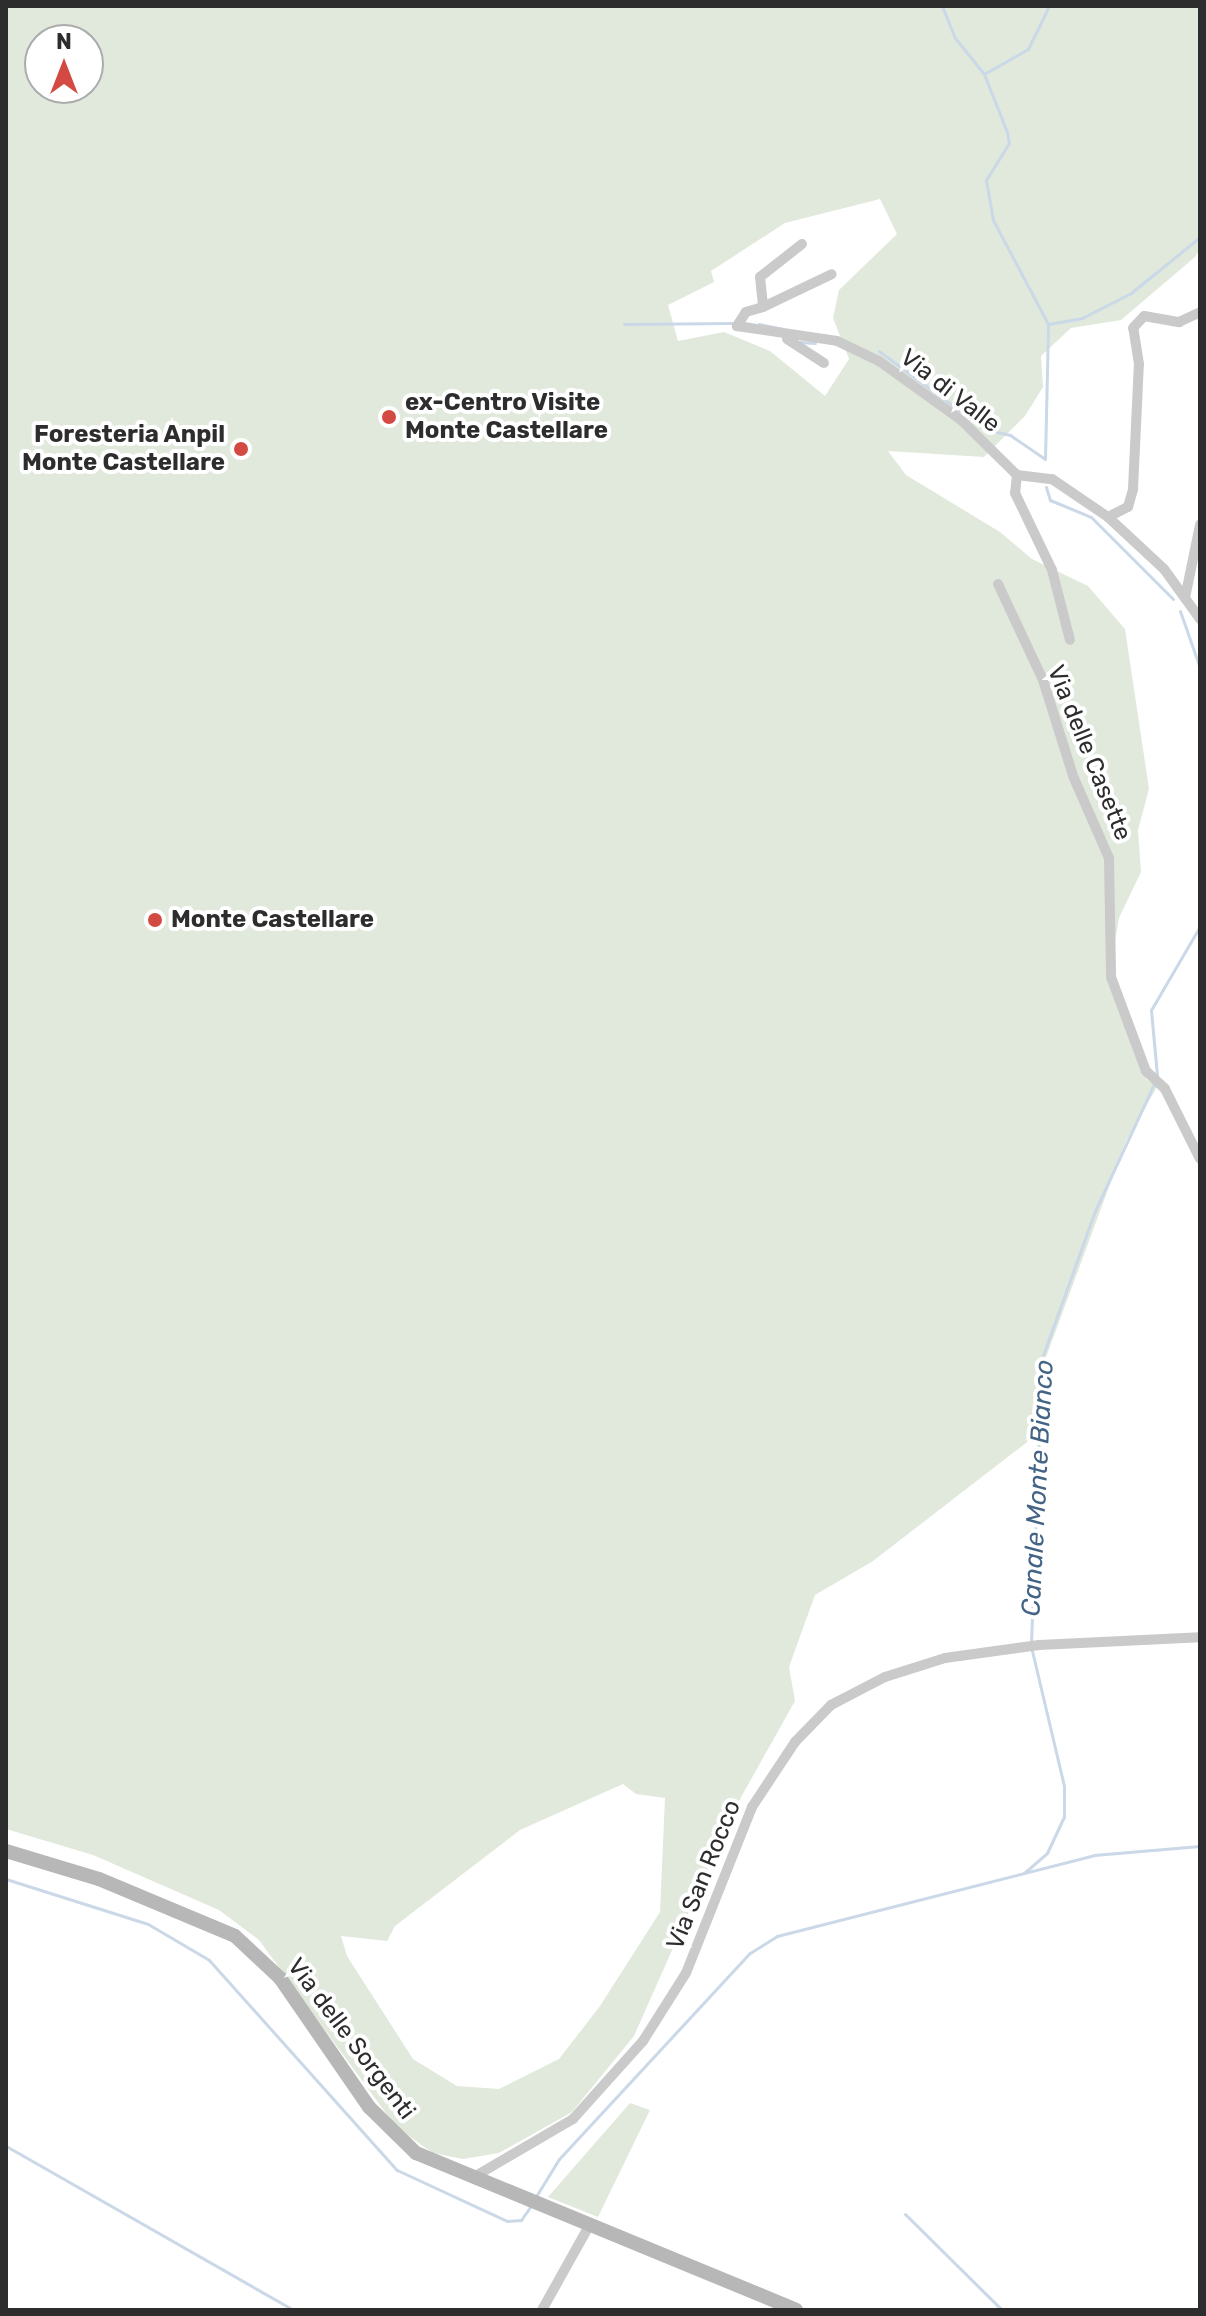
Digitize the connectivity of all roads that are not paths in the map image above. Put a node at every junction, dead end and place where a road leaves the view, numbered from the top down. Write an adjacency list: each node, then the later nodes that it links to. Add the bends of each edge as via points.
1 (802, 244): 3 (street, via 760,277)
2 (832, 274): 3 (street)
3 (763, 307): 5 (street, Via di Valle, via 746,312 737,326)
4 (1200, 312): 8 (street, via 1179,322 1144,316 1133,328 1139,364 1133,489 1128,507)
5 (785, 338): 6 (street); 7 (street, Via di Valle, via 827,339 868,354 961,420)
6 (824, 363)
7 (1017, 475): 8 (street, via 1052,479); 13 (street, Via delle Casette, via 1015,493 1052,570)
8 (1108, 517): 11 (street, via 1152,556)
9 (1200, 525): 11 (street)
10 (998, 584): 14 (street, Via delle Casette, via 1043,680 1073,776 1109,858 1111,977 1150,1077 1161,1084)
11 (1185, 598): 12 (street)
12 (1200, 619)
13 (1070, 640)
14 (1200, 1159)
15 (1200, 1637): 17 (street, Via San Rocco, via 1022,1646 919,1664 855,1690 818,1716 749,1812 686,1973 643,2041 573,2119)
16 (6, 1851): 17 (main road, Via delle Sorgenti, via 99,1879 235,1936 280,1978 389,2131 429,2161)
17 (472, 2178): 18 (main road, Via delle Sorgenti)
18 (589, 2226): 19 (street); 20 (main road, Via delle Sorgenti)
19 (542, 2310)
20 (796, 2310)

